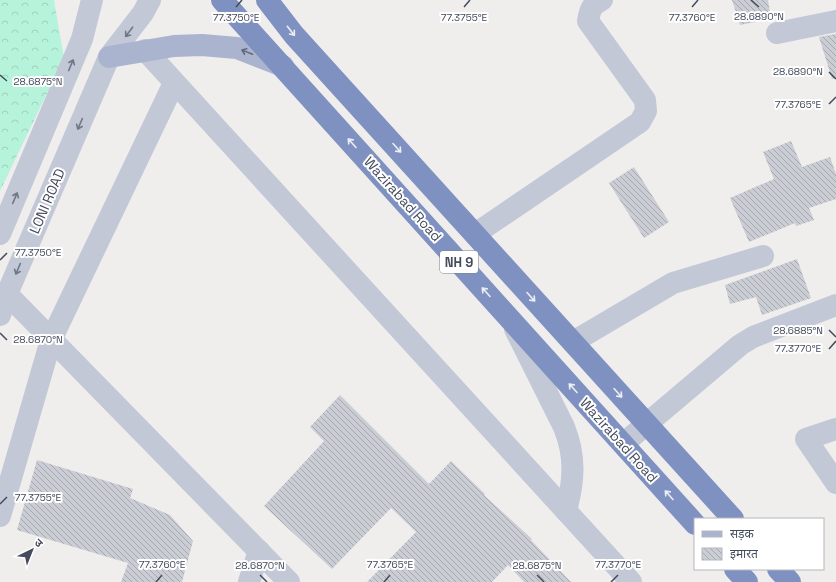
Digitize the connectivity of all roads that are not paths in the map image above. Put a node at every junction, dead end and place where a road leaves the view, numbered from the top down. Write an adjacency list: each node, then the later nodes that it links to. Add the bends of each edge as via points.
1 (92, 0): 12 (street, one-way to 1, via 82,39)
2 (150, 0): 9 (street, LONI ROAD, one-way to 9)
3 (222, 0): 10 (highway, Wazirabad Road / NH 9)
4 (602, 0): 13 (street, via 595,3 588,21 646,100 646,111 640,122)
5 (272, 3): 13 (highway, NH 9, one-way to 13, via 294,35)
6 (836, 21): 7 (street)
7 (777, 34)
8 (145, 50): 9 (main road); 10 (main road, one-way to 8, via 237,48 202,45); 11 (street)
9 (109, 57): 15 (street, LONI ROAD, one-way to 15)
10 (283, 66): 18 (highway, Wazirabad Road / NH 9, one-way to 10)
11 (174, 83): 19 (street); 25 (street)
12 (0, 234)
13 (475, 234): 20 (highway, NH 9, one-way to 20)
14 (764, 256): 20 (street, via 673,283)
15 (7, 294): 17 (street, LONI ROAD); 19 (street)
16 (836, 305): 21 (street, via 753,337)
17 (0, 315)
18 (510, 318): 23 (highway, Wazirabad Road / NH 9, one-way to 18); 25 (street, via 569,440 573,470)
19 (51, 340): 26 (street); 29 (street)
20 (573, 342): 21 (highway, NH 9, one-way to 21)
21 (647, 424): 23 (street); 27 (highway, NH 9)
22 (836, 429): 24 (street, via 806,439)
23 (623, 444): 28 (highway, Wazirabad Road / NH 9, one-way to 23)
24 (836, 483)
25 (566, 511): 34 (street)
26 (0, 516)
27 (732, 518)
28 (694, 523)
29 (259, 551): 32 (street); 33 (street)
30 (736, 570): 35 (highway)
31 (779, 570): 36 (highway)
32 (249, 582)
33 (289, 582)
34 (631, 582)
35 (747, 582)
36 (790, 582)

